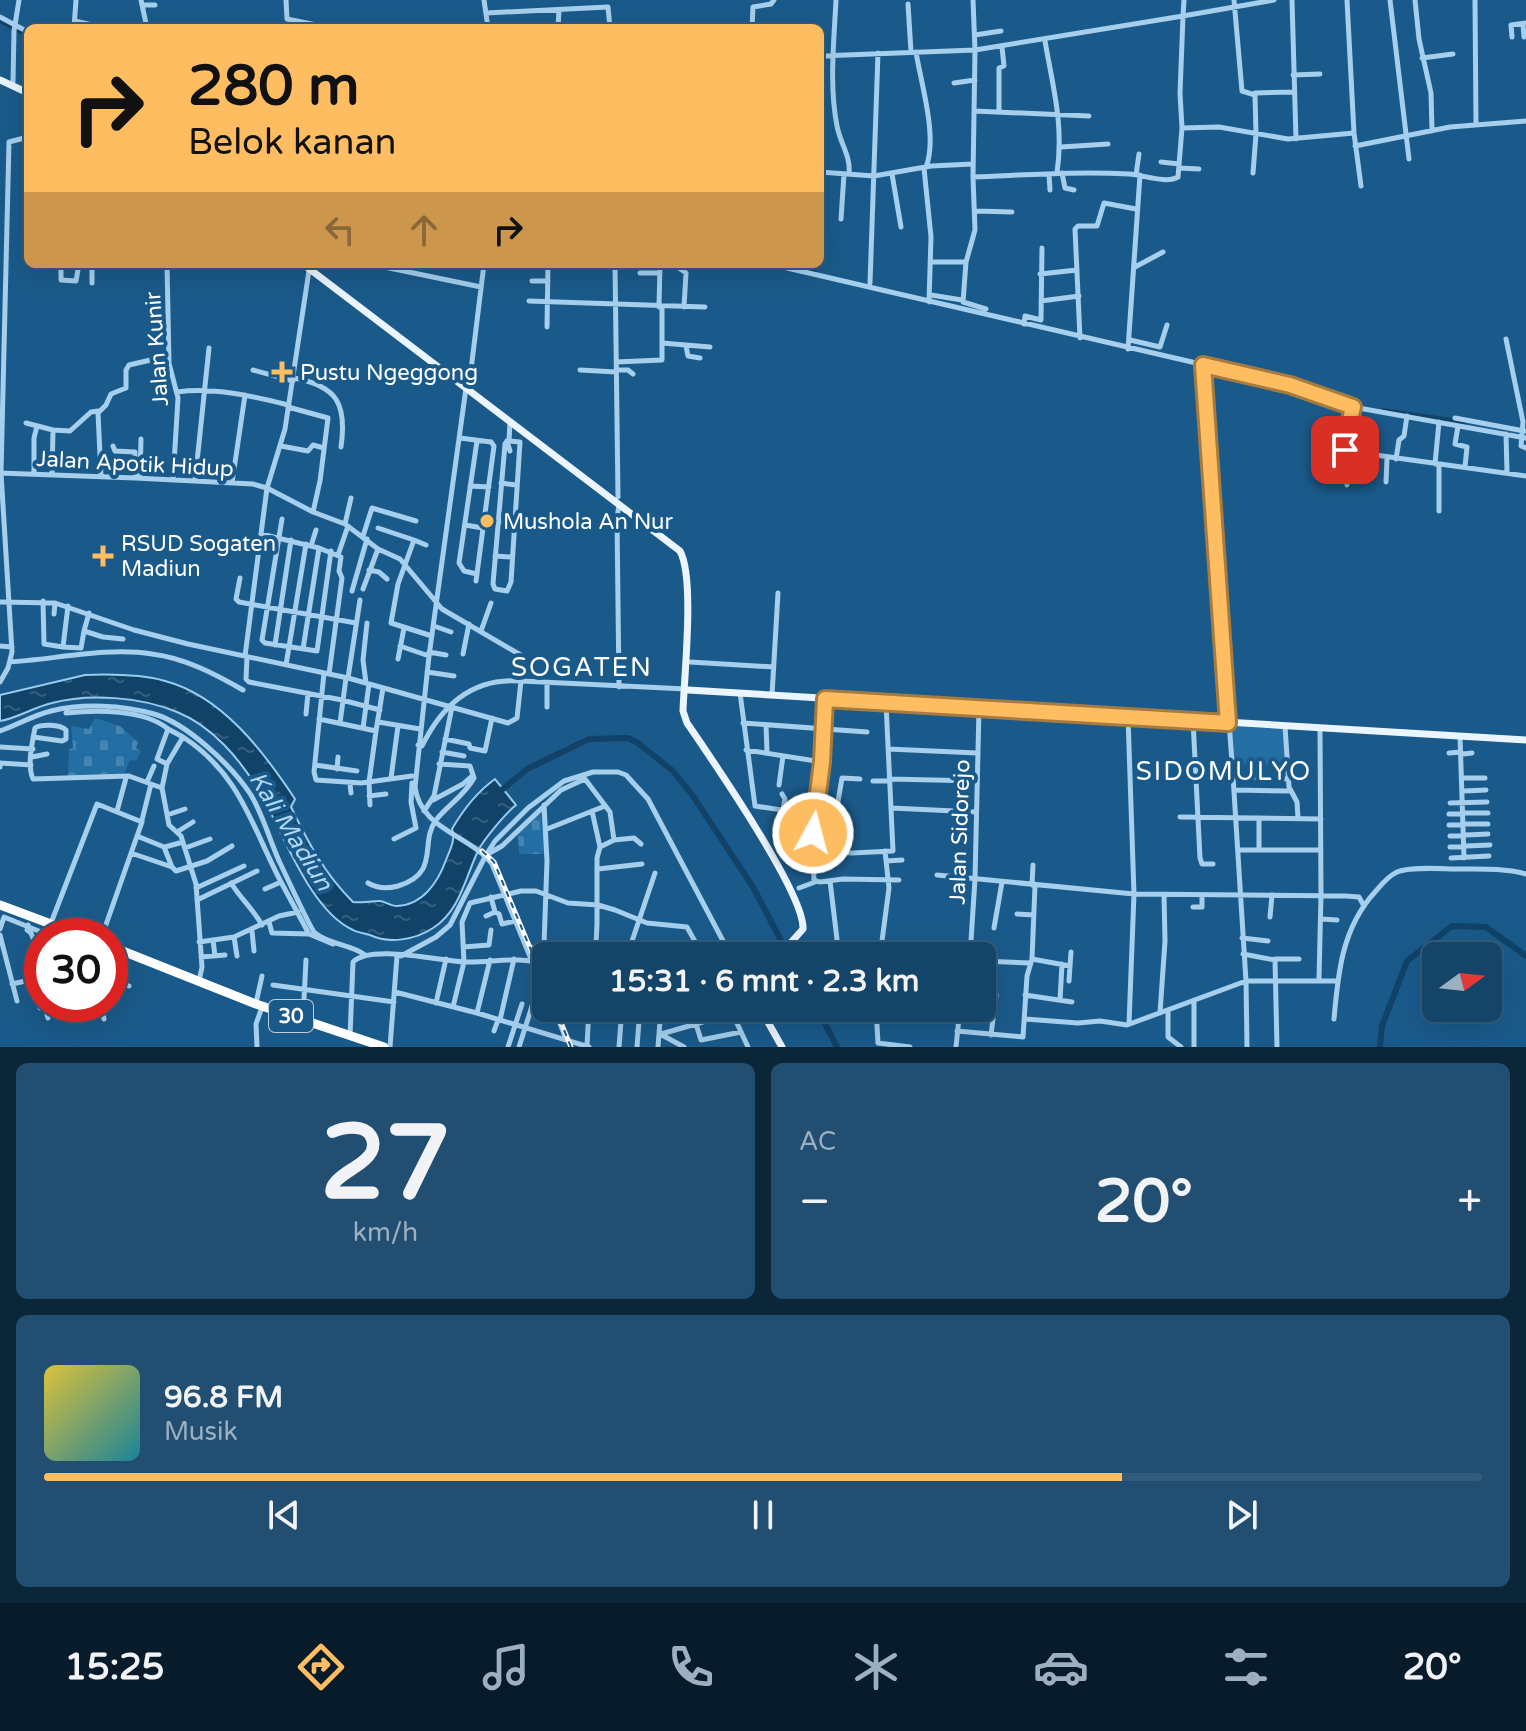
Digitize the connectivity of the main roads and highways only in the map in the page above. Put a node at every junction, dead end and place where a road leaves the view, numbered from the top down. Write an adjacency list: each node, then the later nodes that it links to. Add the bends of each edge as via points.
1 (0, 78): 2 (main road); 3 (main road)
2 (24, 89)
3 (24, 89)
4 (312, 268): 5 (main road)
5 (468, 387): 6 (main road); 6 (main road)
6 (572, 467): 7 (main road)
7 (619, 501): 8 (main road, via 683,557); 8 (main road, via 676,540 687,555 691,612)
8 (686, 689): 9 (main road); 10 (main road, via 690,720 752,808); 10 (main road, via 687,723)
9 (1526, 740)
10 (755, 823): 13 (main road, via 805,911 808,925)
11 (4, 910): 12 (highway)
12 (24, 919)
13 (795, 942)
14 (128, 956): 15 (highway, 30)
15 (264, 1009): 17 (highway, 30); 18 (highway, 30, via 330,1025)
16 (766, 1022): 19 (main road)
17 (366, 1047)
18 (384, 1047)
19 (779, 1047)

